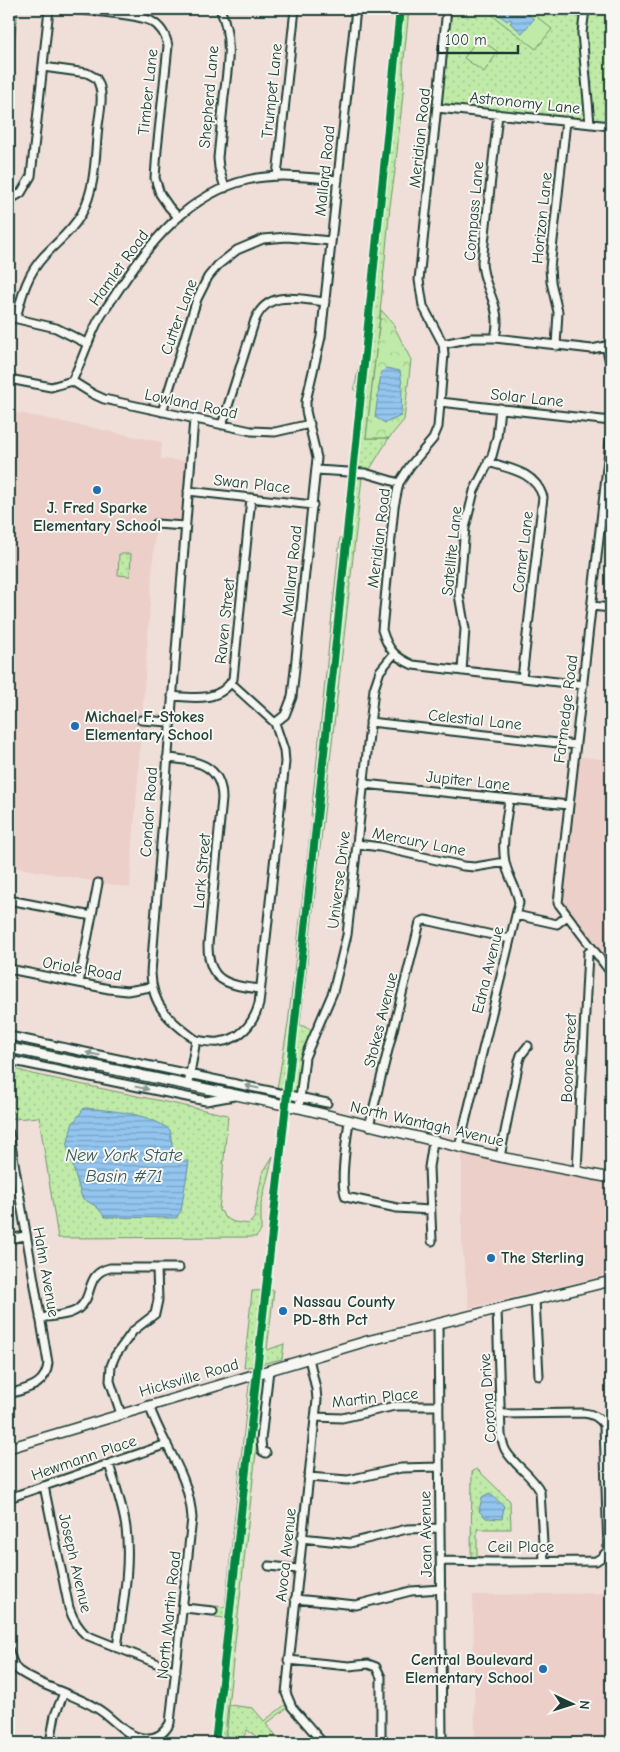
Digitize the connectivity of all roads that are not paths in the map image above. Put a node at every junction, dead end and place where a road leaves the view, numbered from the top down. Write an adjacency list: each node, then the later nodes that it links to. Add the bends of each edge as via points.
1 (49, 9): 8 (street)
2 (69, 9): 18 (street, Timber Lane, via 141,17 155,24 164,34 168,46 155,178 160,194)
3 (220, 9): 16 (street, Shepherd Lane, via 228,38 218,158)
4 (295, 9): 14 (street, Trumpet Lane)
5 (356, 9): 15 (street, Mallard Road)
6 (447, 9): 9 (street, Meridian Road)
7 (585, 9): 12 (street, via 582,33)
8 (43, 67): 17 (street, via 31,176 26,188); 21 (street, via 87,73 96,78 101,92 91,186 85,206 72,228 32,271)
9 (437, 108): 10 (street, Astronomy Lane); 24 (street, Meridian Road, via 419,280 423,306)
10 (498, 114): 11 (street, Astronomy Lane); 22 (street, Compass Lane, via 482,262 485,283 496,309)
11 (566, 121): 12 (street, Astronomy Lane); 26 (street, Horizon Lane, via 550,268 558,312)
12 (590, 124): 13 (street, Astronomy Lane)
13 (611, 126)
14 (277, 176): 15 (street, Hamlet Road); 16 (street, Hamlet Road, via 248,180)
15 (338, 180): 19 (street, Mallard Road)
16 (225, 188): 18 (street, Hamlet Road)
17 (9, 200)
18 (178, 217): 23 (street, Hamlet Road, via 134,266 99,318)
19 (332, 241): 20 (street, Mallard Road); 32 (street, Cutter Lane, via 287,236 263,239 236,250 218,265 197,299)
20 (325, 302): 35 (street, via 278,298 260,309); 36 (street, Mallard Road, via 319,352 306,393)
21 (12, 318): 23 (street, via 56,328)
22 (495, 338): 24 (street, via 472,338); 26 (street)
23 (88, 344): 29 (street, Hamlet Road)
24 (442, 344): 30 (street, Meridian Road)
25 (608, 344): 26 (street, via 592,349); 27 (street)
26 (556, 346)
27 (611, 367)
28 (9, 379): 29 (street, via 51,387)
29 (72, 380): 32 (street, Lowland Road, via 104,399)
30 (440, 402): 31 (street, Solar Lane); 40 (street, Meridian Road, via 438,427 433,439)
31 (500, 408): 34 (street, Solar Lane); 38 (street, Satellite Lane, via 497,437)
32 (162, 412): 33 (street, Lowland Road)
33 (194, 419): 35 (street, Lowland Road); 41 (street, Condor Road)
34 (611, 421)
35 (222, 424): 36 (street, Lowland Road, via 267,432)
36 (310, 424): 39 (street, Mallard Road, via 317,452)
37 (611, 432): 46 (street, Farmedge Road)
38 (488, 462): 49 (street, Satellite Lane, via 474,491 465,528 458,595 465,629); 50 (street, Comet Lane, via 526,475 537,484 543,497)
39 (316, 470): 40 (street, via 365,473); 43 (street, Mallard Road)
40 (399, 483): 48 (street, Meridian Road, via 382,630)
41 (188, 491): 42 (street, Swan Place); 45 (street, Condor Road)
42 (251, 498): 43 (street, Swan Place); 51 (street, Raven Street, via 235,666)
43 (313, 505): 57 (street, Mallard Road, via 292,697 285,714)
44 (156, 524): 45 (street)
45 (185, 526): 53 (street, Condor Road)
46 (592, 606): 47 (street); 52 (street, Farmedge Road)
47 (611, 608)
48 (394, 655): 49 (street, via 413,666); 56 (street, Universe Drive, via 376,680)
49 (462, 671): 50 (street)
50 (522, 678): 52 (street)
51 (230, 683): 53 (street, Raven Street, via 213,696); 57 (street)
52 (583, 685): 58 (street, Farmedge Road)
53 (172, 696): 55 (street, Condor Road)
54 (141, 720): 55 (street)
55 (169, 722): 59 (street, Condor Road)
56 (370, 722): 58 (street, Celestial Lane); 60 (street, Universe Drive)
57 (275, 724): 76 (street, via 285,762)
58 (576, 745): 62 (street, Farmedge Road)
59 (167, 758): 75 (street, Condor Road); 76 (street, Lark Street, via 201,763 212,771 221,786 209,961 215,974 224,982)
60 (364, 784): 61 (street, Jupiter Lane); 63 (street, Universe Drive)
61 (509, 799): 62 (street, Jupiter Lane); 64 (street, Edna Avenue, via 503,850)
62 (569, 806): 69 (street, Farmedge Road, via 558,903)
63 (357, 844): 64 (street, Mercury Lane, via 462,866); 85 (street, Universe Drive, via 347,935 333,992 305,1057)
64 (505, 862): 68 (street, Edna Avenue, via 518,896)
65 (98, 883): 67 (street)
66 (9, 900): 67 (street)
67 (92, 916): 74 (street)
68 (516, 916): 69 (street, via 556,924); 70 (street, Edna Avenue)
69 (566, 916): 71 (street, Farmedge Road)
70 (510, 938): 89 (street, Stokes Avenue, via 425,920 420,922); 92 (street, Edna Avenue)
71 (593, 949): 73 (street, Farmedge Road); 94 (street, Boone Street, via 588,953)
72 (9, 968): 74 (street, Oriole Road)
73 (611, 973)
74 (79, 983): 75 (street, Oriole Road, via 127,991)
75 (151, 987): 78 (street, Condor Road, via 166,1017)
76 (260, 989): 78 (street, via 257,1013 244,1031 223,1041)
77 (9, 1036): 82 (street, North Wantagh Avenue, one-way to 77)
78 (196, 1040): 82 (street)
79 (528, 1046): 93 (street, via 519,1061)
80 (9, 1048): 83 (main road, North Wantagh Avenue)
81 (9, 1060): 84 (street, North Wantagh Avenue, one-way to 84, via 206,1101)
82 (190, 1074): 83 (street); 85 (street, North Wantagh Avenue, one-way to 82)
83 (188, 1085): 84 (main road, North Wantagh Avenue)
84 (236, 1095): 87 (main road, North Wantagh Avenue)
85 (300, 1097): 86 (street, North Wantagh Avenue); 87 (street, Universe Drive)
86 (327, 1103)
87 (299, 1108): 88 (main road, North Wantagh Avenue)
88 (349, 1121): 89 (main road, North Wantagh Avenue); 97 (street, via 343,1181 346,1197 398,1208)
89 (369, 1126): 91 (main road, North Wantagh Avenue)
90 (9, 1133): 96 (street, Hahn Avenue)
91 (433, 1142): 92 (main road, North Wantagh Avenue); 97 (street, via 429,1167)
92 (458, 1147): 93 (main road, North Wantagh Avenue)
93 (500, 1157): 94 (main road, North Wantagh Avenue)
94 (578, 1171): 95 (main road, North Wantagh Avenue)
95 (611, 1178)
96 (12, 1181): 98 (street, Hahn Avenue)
97 (430, 1210): 100 (street)
98 (26, 1236): 99 (street); 106 (street, Hahn Avenue)
99 (9, 1239)
100 (432, 1241)
101 (157, 1268): 102 (street); 106 (street, via 102,1270 93,1277 85,1300 78,1308); 114 (street, via 155,1314 133,1332 111,1366 110,1381)
102 (179, 1268)
103 (611, 1281): 104 (main road, Hicksville Road)
104 (535, 1300): 105 (main road, Hicksville Road); 110 (street)
105 (498, 1309): 107 (main road, Hicksville Road); 115 (street, Corona Drive)
106 (40, 1318): 111 (street, Hahn Avenue, via 48,1363 45,1376 34,1386)
107 (438, 1324): 108 (main road, Hicksville Road); 113 (street, Jean Avenue)
108 (309, 1358): 109 (main road, Hicksville Road); 116 (street, Avoca Avenue, via 316,1390)
109 (269, 1370): 112 (main road, Hicksville Road); 119 (street, via 261,1440 262,1451)
110 (539, 1376)
111 (9, 1394)
112 (149, 1405): 114 (main road, Hicksville Road); 117 (street, North Martin Road)
113 (439, 1406): 116 (street, Martin Place, via 395,1406 342,1418); 121 (street, Jean Avenue)
114 (121, 1414): 118 (main road, Hicksville Road)
115 (500, 1414): 128 (street, Corona Drive, via 505,1449 540,1491); 128 (street, Ceil Place, via 590,1414 601,1419 604,1425 608,1550 596,1560)
116 (315, 1417): 122 (street, Avoca Avenue)
117 (167, 1444): 120 (street, Hewmann Place); 133 (street, North Martin Road, via 188,1490 192,1518)
118 (9, 1448)
119 (266, 1452)
120 (109, 1464): 123 (street, Hewmann Place); 135 (street, via 122,1509 127,1546)
121 (439, 1467): 122 (street, via 401,1468 348,1480); 125 (street, Jean Avenue)
122 (308, 1477): 126 (street, Avoca Avenue)
123 (44, 1486): 124 (street, Hewmann Place); 135 (street, Joseph Avenue, via 73,1620 86,1635)
124 (9, 1498)
125 (440, 1528): 126 (street, via 407,1529 350,1542); 127 (street, Jean Avenue)
126 (301, 1538): 130 (street, Avoca Avenue)
127 (441, 1561): 128 (street, Ceil Place); 131 (street, Jean Avenue)
128 (544, 1562)
129 (269, 1566): 130 (street)
130 (298, 1569): 132 (street, Avoca Avenue)
131 (441, 1589): 132 (street, via 411,1591 356,1604); 145 (street, Jean Avenue)
132 (295, 1599): 137 (street, Avoca Avenue)
133 (184, 1608): 134 (street); 139 (street, North Martin Road)
134 (213, 1611)
135 (117, 1648): 139 (street, Joseph Avenue)
136 (9, 1651): 138 (street)
137 (288, 1660): 143 (street, Avoca Avenue, via 288,1700); 144 (street, via 375,1666 380,1677)
138 (16, 1670): 140 (street); 141 (street)
139 (176, 1671): 141 (street, North Martin Road, via 170,1723 156,1737 131,1735 96,1707)
140 (9, 1675)
141 (64, 1693): 142 (street, via 55,1715)
142 (50, 1743)
143 (323, 1743)
144 (381, 1743)
145 (441, 1743)

